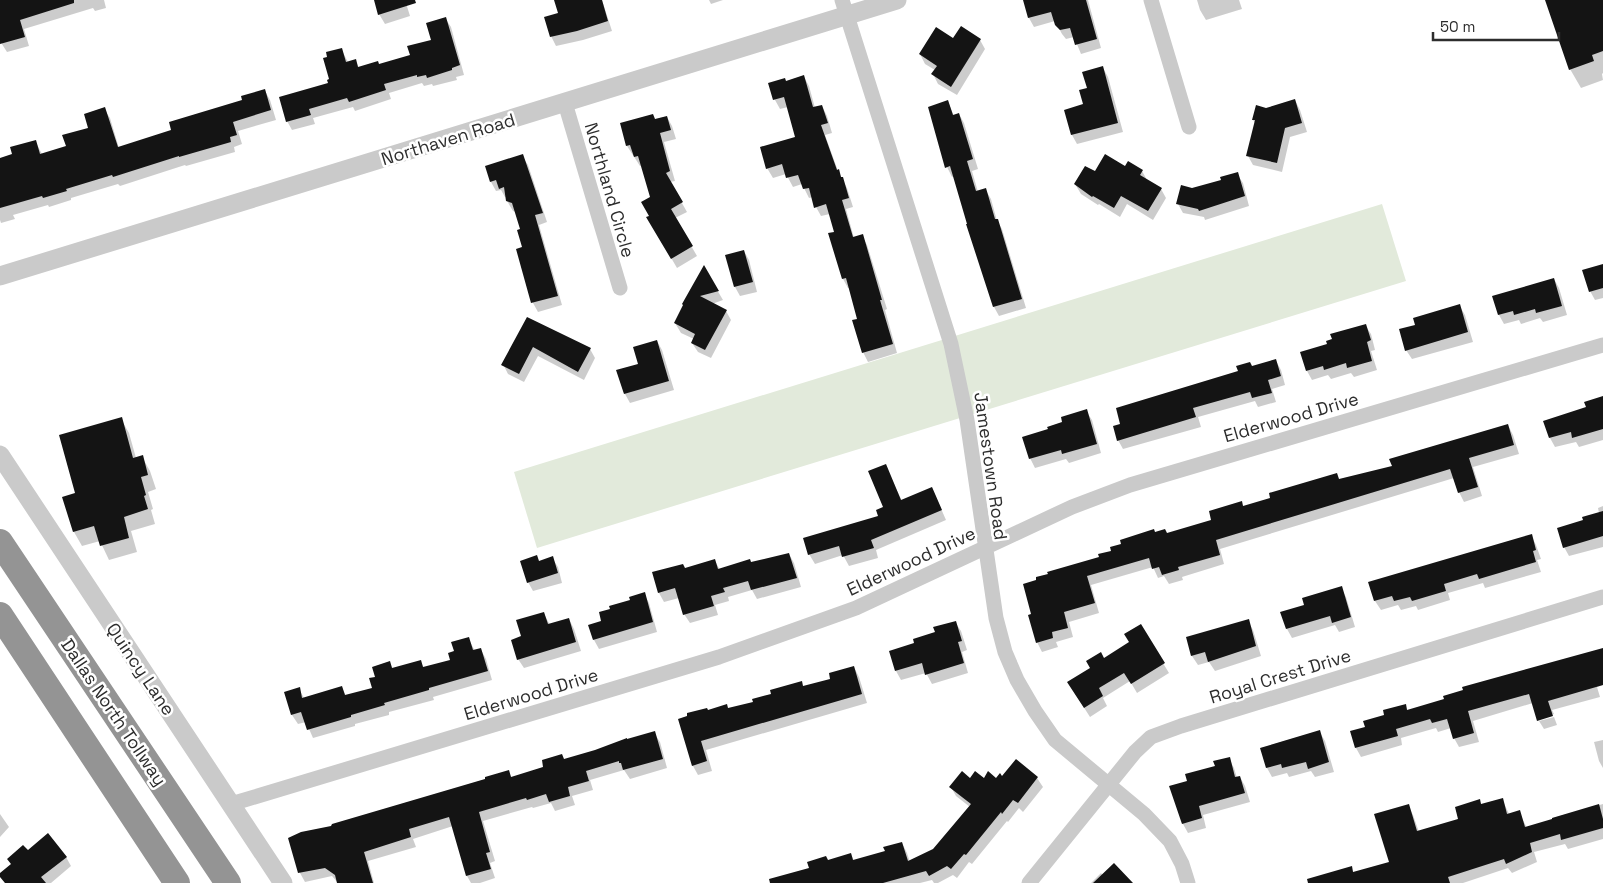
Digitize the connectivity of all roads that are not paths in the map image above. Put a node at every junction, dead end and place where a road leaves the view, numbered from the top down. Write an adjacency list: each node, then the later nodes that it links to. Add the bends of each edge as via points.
1 (897, 0): 3 (street, Northaven Road)
2 (1151, 0): 5 (street)
3 (845, 8): 4 (street, Northaven Road); 11 (street, Jamestown Road, via 951,344 967,420)
4 (565, 103): 6 (street, Northaven Road); 7 (street, Northland Circle)
5 (1189, 127)
6 (0, 276)
7 (620, 288)
8 (1603, 345): 11 (street, Elderwood Drive, via 1130,485 1072,507)
9 (0, 455): 15 (street, Quincy Lane)
10 (0, 542): 17 (highway, Dallas North Tollway)
11 (985, 548): 14 (street, Jamestown Road, via 996,618 1017,680 1055,740); 15 (street, Elderwood Drive, via 856,608 719,657)
12 (1603, 598): 14 (street, Royal Crest Drive, via 1181,726 1152,737 1134,752)
13 (0, 615): 16 (highway)
14 (1109, 784): 19 (street, Royal Crest Drive); 20 (street, Jamestown Road, via 1170,841)
15 (231, 804): 18 (street, Quincy Lane)
16 (177, 883)
17 (228, 883)
18 (283, 883)
19 (1029, 883)
20 (1188, 883)

